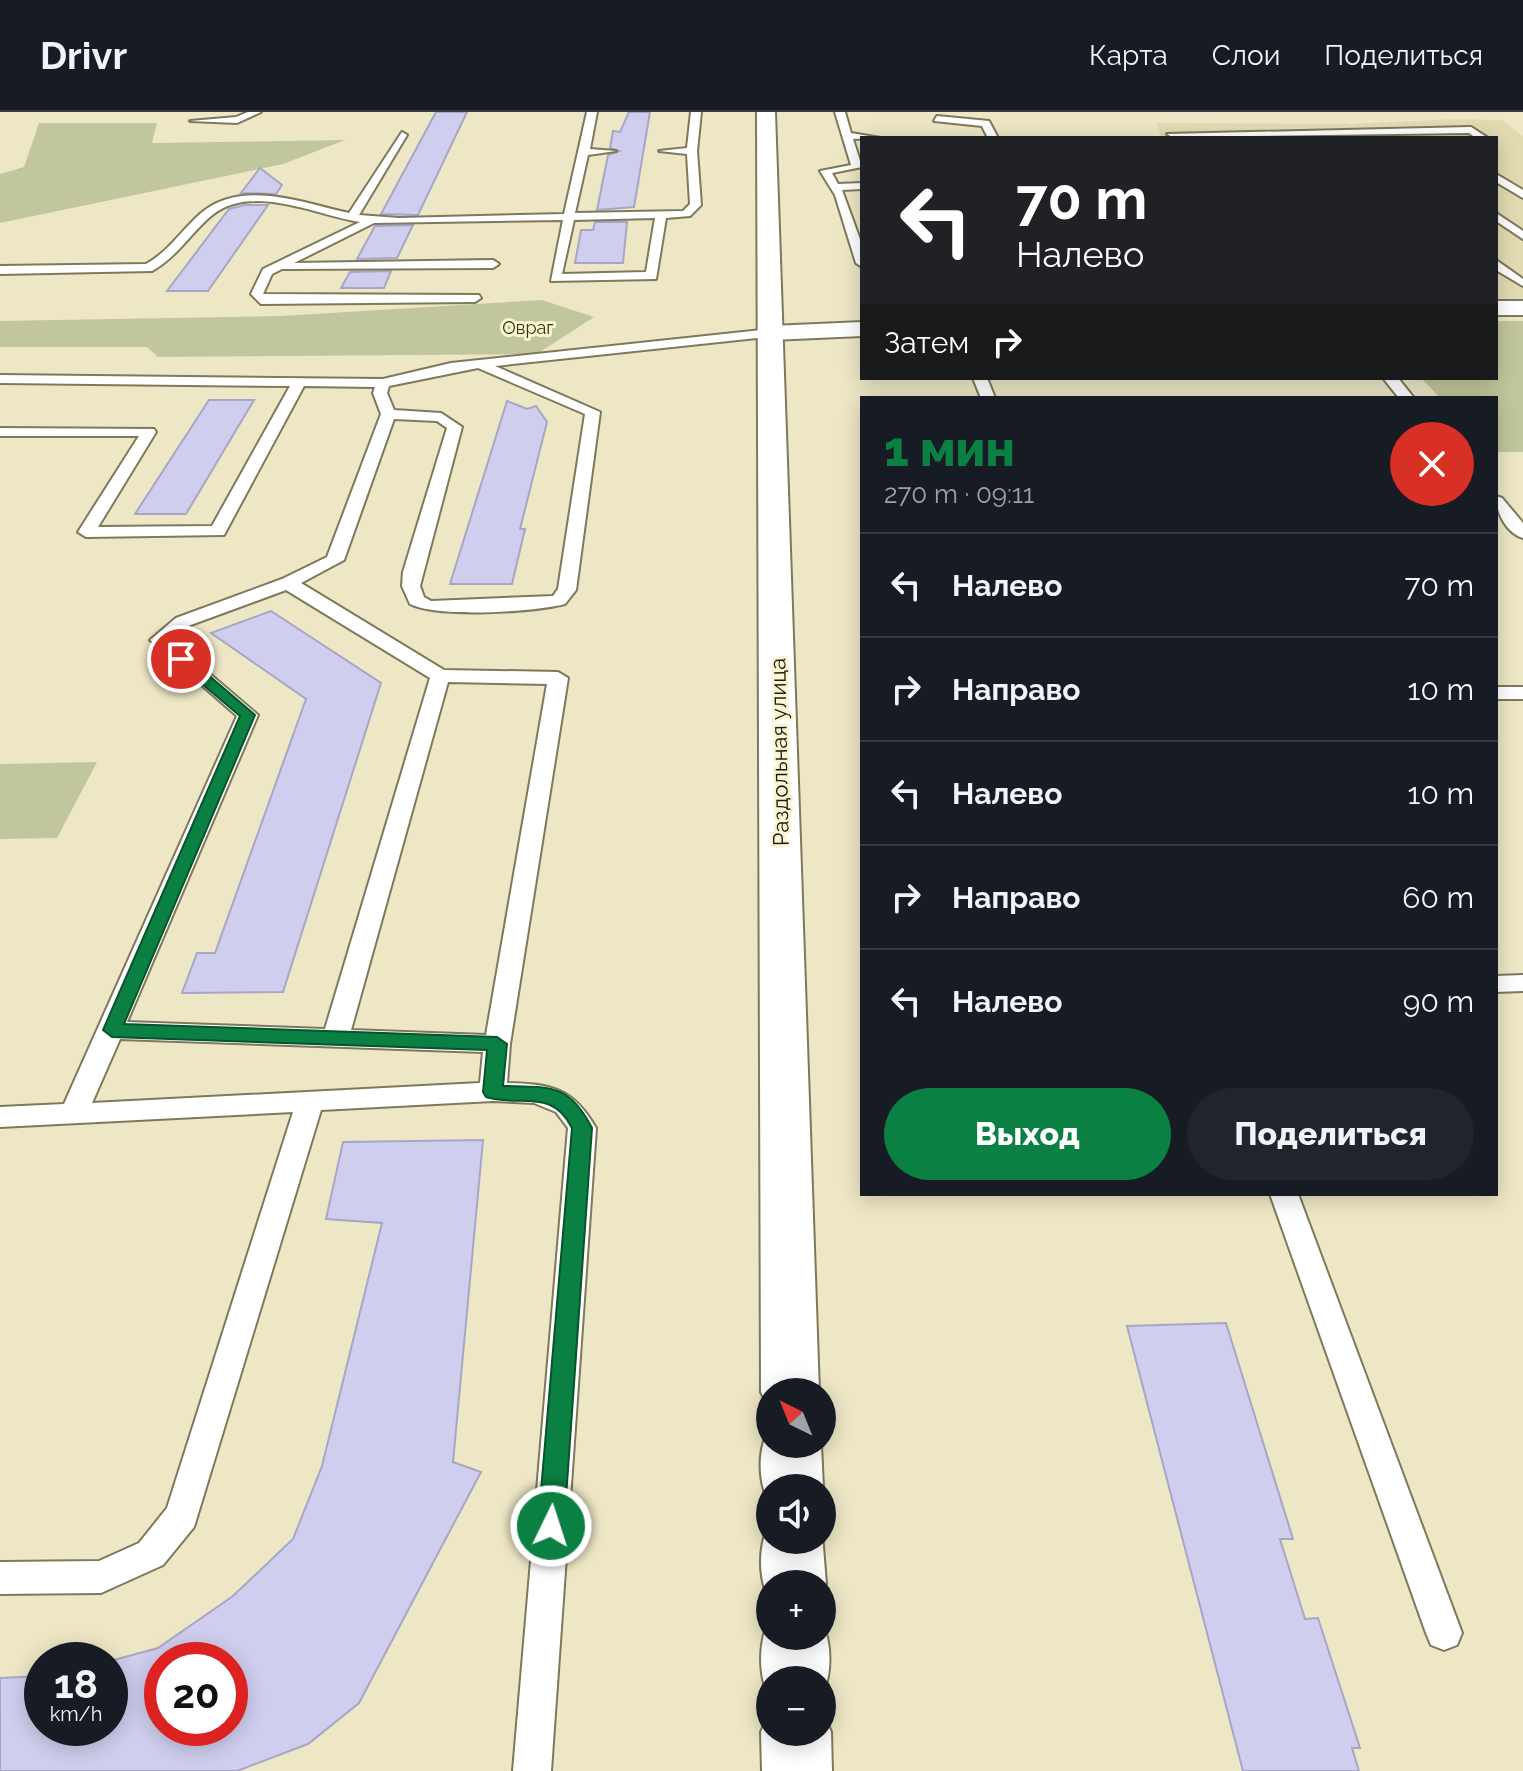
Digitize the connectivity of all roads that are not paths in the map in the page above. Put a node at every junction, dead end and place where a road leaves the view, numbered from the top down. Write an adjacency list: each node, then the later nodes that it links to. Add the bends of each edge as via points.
1 (256, 112): 8 (lane, via 237,120)
2 (592, 112): 18 (lane)
3 (696, 112): 17 (lane)
4 (766, 112): 41 (main road, Раздольная улица)
5 (840, 112): 11 (lane)
6 (981, 112): 7 (lane)
7 (940, 116): 13 (lane, via 986,123)
8 (195, 121)
9 (1172, 134): 14 (lane, via 1471,130)
10 (402, 135): 24 (lane)
11 (847, 135): 12 (lane); 19 (lane)
12 (860, 136)
13 (992, 136)
14 (1480, 136)
15 (611, 151): 18 (lane)
16 (664, 151): 17 (lane)
17 (692, 151): 25 (lane, via 696,205 686,214)
18 (584, 152): 27 (lane)
19 (860, 167): 22 (lane, via 825,171)
20 (1498, 178): 23 (lane)
21 (860, 186): 22 (lane)
22 (833, 187): 30 (lane)
23 (1523, 195)
24 (352, 217): 28 (lane); 34 (lane, via 279,201 231,202 216,207 164,261 148,268)
25 (661, 217): 27 (lane); 27 (lane, via 652,276 555,278)
26 (1498, 217): 29 (lane)
27 (569, 218): 28 (lane)
28 (372, 220): 33 (lane)
29 (1523, 236)
30 (860, 257)
31 (493, 264): 33 (lane)
32 (1498, 265): 35 (lane)
33 (283, 267): 37 (lane, via 267,272 257,294 261,300)
34 (0, 270)
35 (1522, 283): 36 (lane)
36 (1498, 284)
37 (475, 298)
38 (1498, 308): 39 (main road)
39 (1523, 308)
40 (860, 329): 41 (main road)
41 (771, 333): 42 (lane); 66 (main road, Раздольная улица)
42 (482, 366): 46 (lane, via 451,367); 48 (lane, via 593,412 567,590 559,600 428,606 416,600 412,572 455,427 441,417)
43 (0, 379): 45 (lane)
44 (1392, 380): 47 (lane)
45 (299, 383): 46 (lane); 49 (lane, via 218,531 86,532 149,432)
46 (383, 383): 48 (lane, via 380,393)
47 (1405, 396)
48 (388, 414): 52 (lane, via 335,560)
49 (0, 432)
50 (1498, 503): 51 (lane)
51 (1523, 533)
52 (288, 583): 53 (lane); 58 (lane, via 182,622 159,640 248,715)
53 (440, 676): 59 (lane); 60 (lane, via 558,678)
54 (1498, 693): 55 (lane)
55 (1523, 693)
56 (1523, 983): 57 (lane)
57 (1498, 984)
58 (112, 1030): 59 (lane); 63 (lane)
59 (336, 1036): 60 (lane)
60 (497, 1044): 61 (lane)
61 (493, 1092): 62 (lane); 70 (lane, via 547,1094 571,1106 582,1128)
62 (310, 1101): 63 (lane); 67 (lane, via 182,1516 151,1554 101,1577)
63 (73, 1114): 64 (lane)
64 (0, 1117)
65 (1285, 1196): 68 (lane)
66 (790, 1378)
67 (0, 1578)
68 (1444, 1633)
69 (796, 1746): 71 (main road)
70 (532, 1771)
71 (797, 1771)

